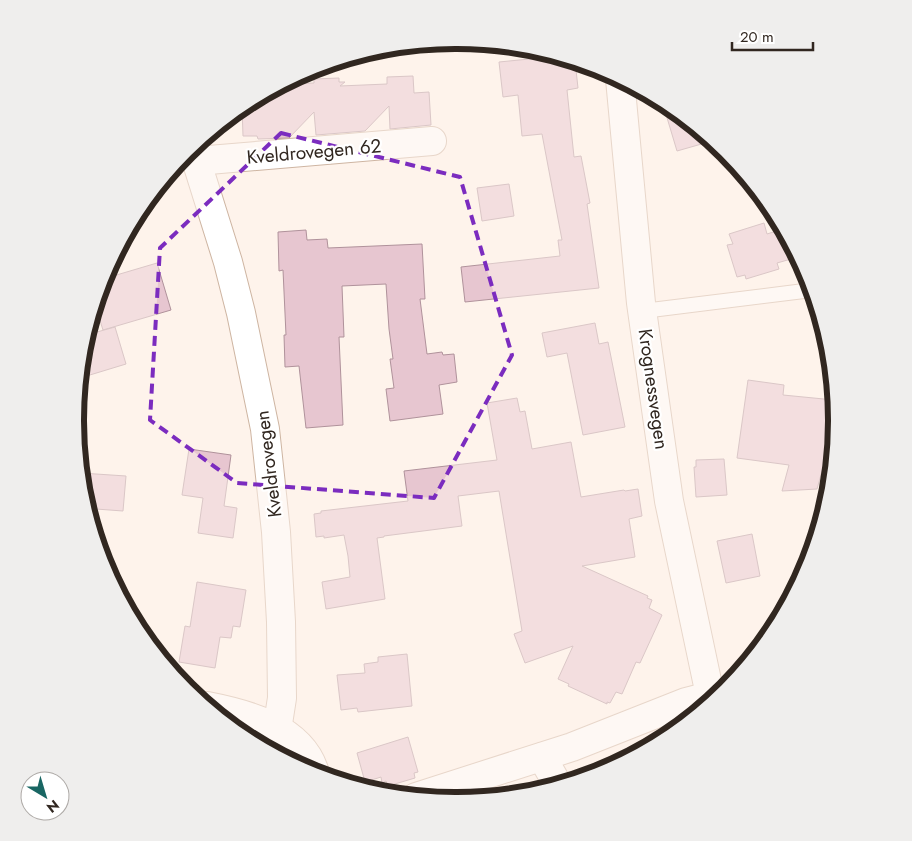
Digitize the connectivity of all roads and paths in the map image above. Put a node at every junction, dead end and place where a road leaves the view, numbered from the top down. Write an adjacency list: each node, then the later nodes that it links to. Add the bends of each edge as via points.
1 (621, 87): 6 (street, Krognessvegen)
2 (432, 141): 3 (street, Kveldrovegen 62)
3 (197, 154)
4 (195, 156): 10 (street, Kveldrovegen, via 228,262 265,429 276,532 281,628 282,698)
5 (804, 291): 6 (lane)
6 (643, 311): 7 (street, Krognessvegen, via 669,501)
7 (714, 688)
8 (704, 697): 11 (street)
9 (222, 709): 10 (street, via 257,719)
10 (277, 730): 12 (street, via 293,739)
11 (542, 757): 13 (street); 14 (street)
12 (311, 763)
13 (555, 779)
14 (435, 791)

